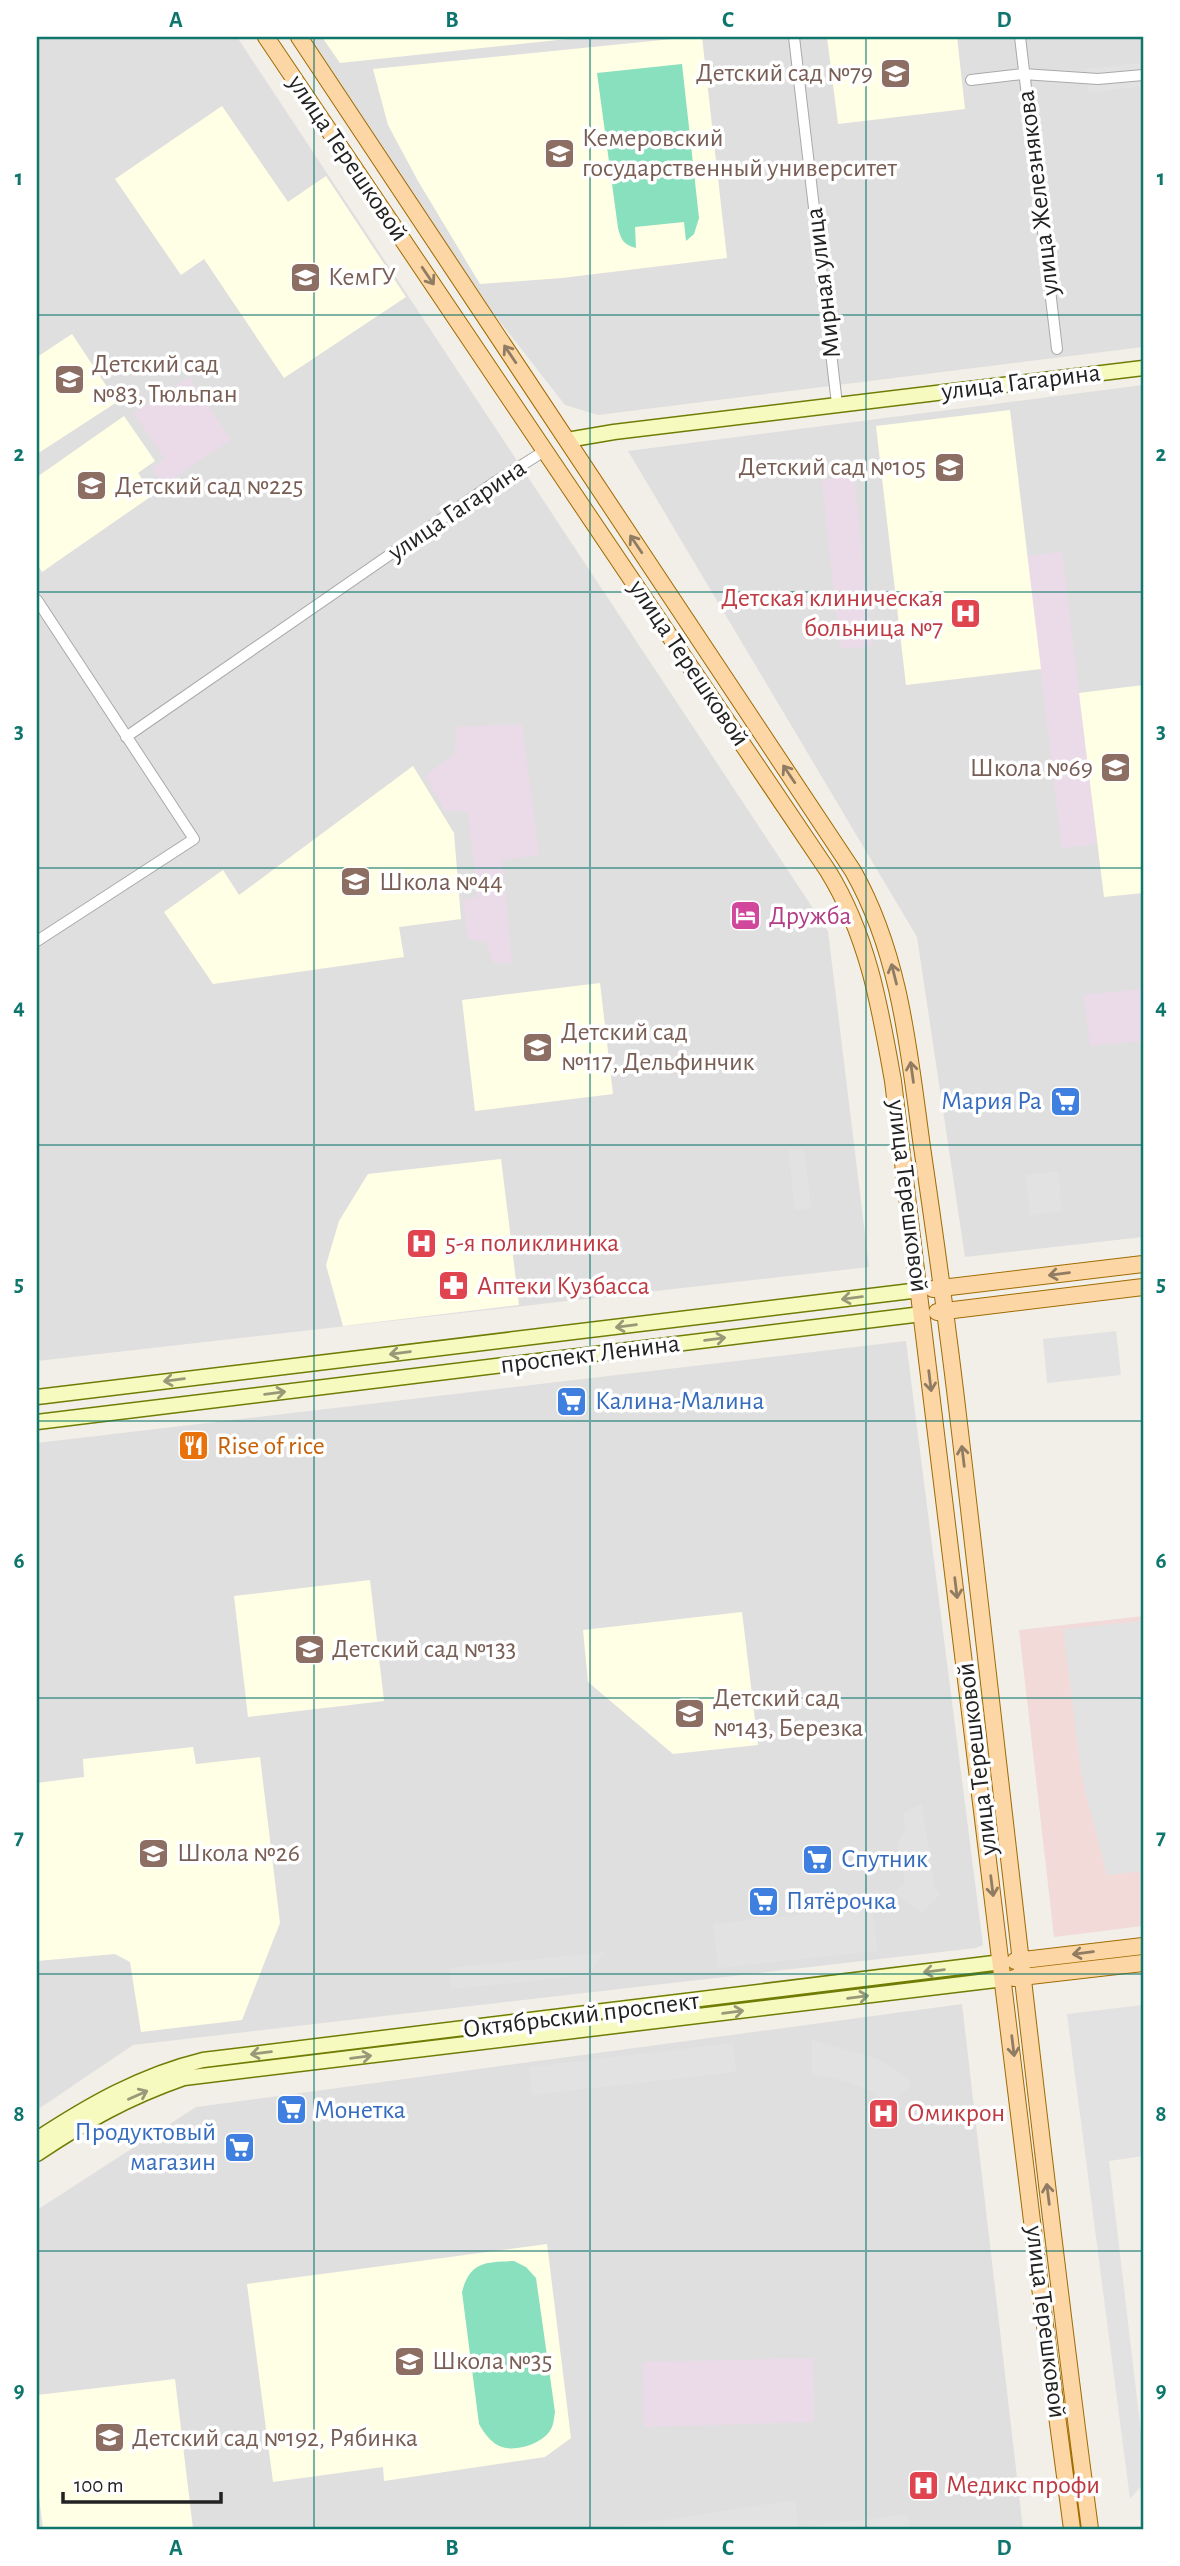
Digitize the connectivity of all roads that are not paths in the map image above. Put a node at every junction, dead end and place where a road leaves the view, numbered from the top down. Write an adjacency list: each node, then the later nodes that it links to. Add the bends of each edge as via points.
1 (267, 37): 12 (main road, улица Терешковой, one-way to 12)
2 (299, 37): 11 (main road, улица Терешковой, one-way to 2)
3 (794, 37): 10 (street, Мирная улица)
4 (1020, 37): 5 (street, улица Железнякова)
5 (1023, 74): 6 (street, via 1098,79); 7 (street); 8 (street, улица Железнякова)
6 (1143, 75)
7 (971, 80)
8 (1057, 349)
9 (1143, 368): 10 (main road, улица Гагарина)
10 (837, 404): 11 (main road, улица Гагарина)
11 (567, 440): 12 (main road, улица Гагарина); 17 (main road, улица Терешковой, one-way to 11, via 905,1028 890,957 872,910 853,871)
12 (546, 450): 14 (street, улица Гагарина); 19 (main road, улица Терешковой, via 828,871 852,916 880,1005)
13 (37, 600): 14 (street)
14 (126, 737): 15 (street, via 194,839)
15 (37, 941)
16 (1143, 1264): 17 (main road, проспект Ленина, one-way to 17)
17 (942, 1287): 19 (main road, проспект Ленина); 20 (main road, улица Терешковой)
18 (1143, 1287): 20 (main road, проспект Ленина)
19 (920, 1290): 21 (main road, улица Терешковой); 22 (main road, проспект Ленина, one-way to 22)
20 (946, 1311): 21 (main road, проспект Ленина); 28 (main road, улица Терешковой, one-way to 20)
21 (922, 1314): 23 (main road, проспект Ленина, one-way to 21); 29 (main road, улица Терешковой, one-way to 29)
22 (544, 1335): 23 (main road, via 538,1349); 24 (main road, проспект Ленина, one-way to 24)
23 (502, 1365): 25 (main road, проспект Ленина, one-way to 23)
24 (37, 1397)
25 (37, 1422)
26 (1143, 1946): 28 (main road, Октябрьский проспект, one-way to 28)
27 (1143, 1963): 28 (main road, Октябрьский проспект)
28 (1023, 1968): 29 (main road, Октябрьский проспект); 33 (main road, улица Терешковой, one-way to 28)
29 (1003, 1970): 30 (main road, Октябрьский проспект, one-way to 30, via 203,2060 141,2080 94,2102); 31 (main road, Октябрьский проспект, one-way to 29, via 100,2113 184,2078); 32 (main road, улица Терешковой, one-way to 32)
30 (37, 2139)
31 (37, 2154)
32 (1072, 2529)
33 (1090, 2529)

